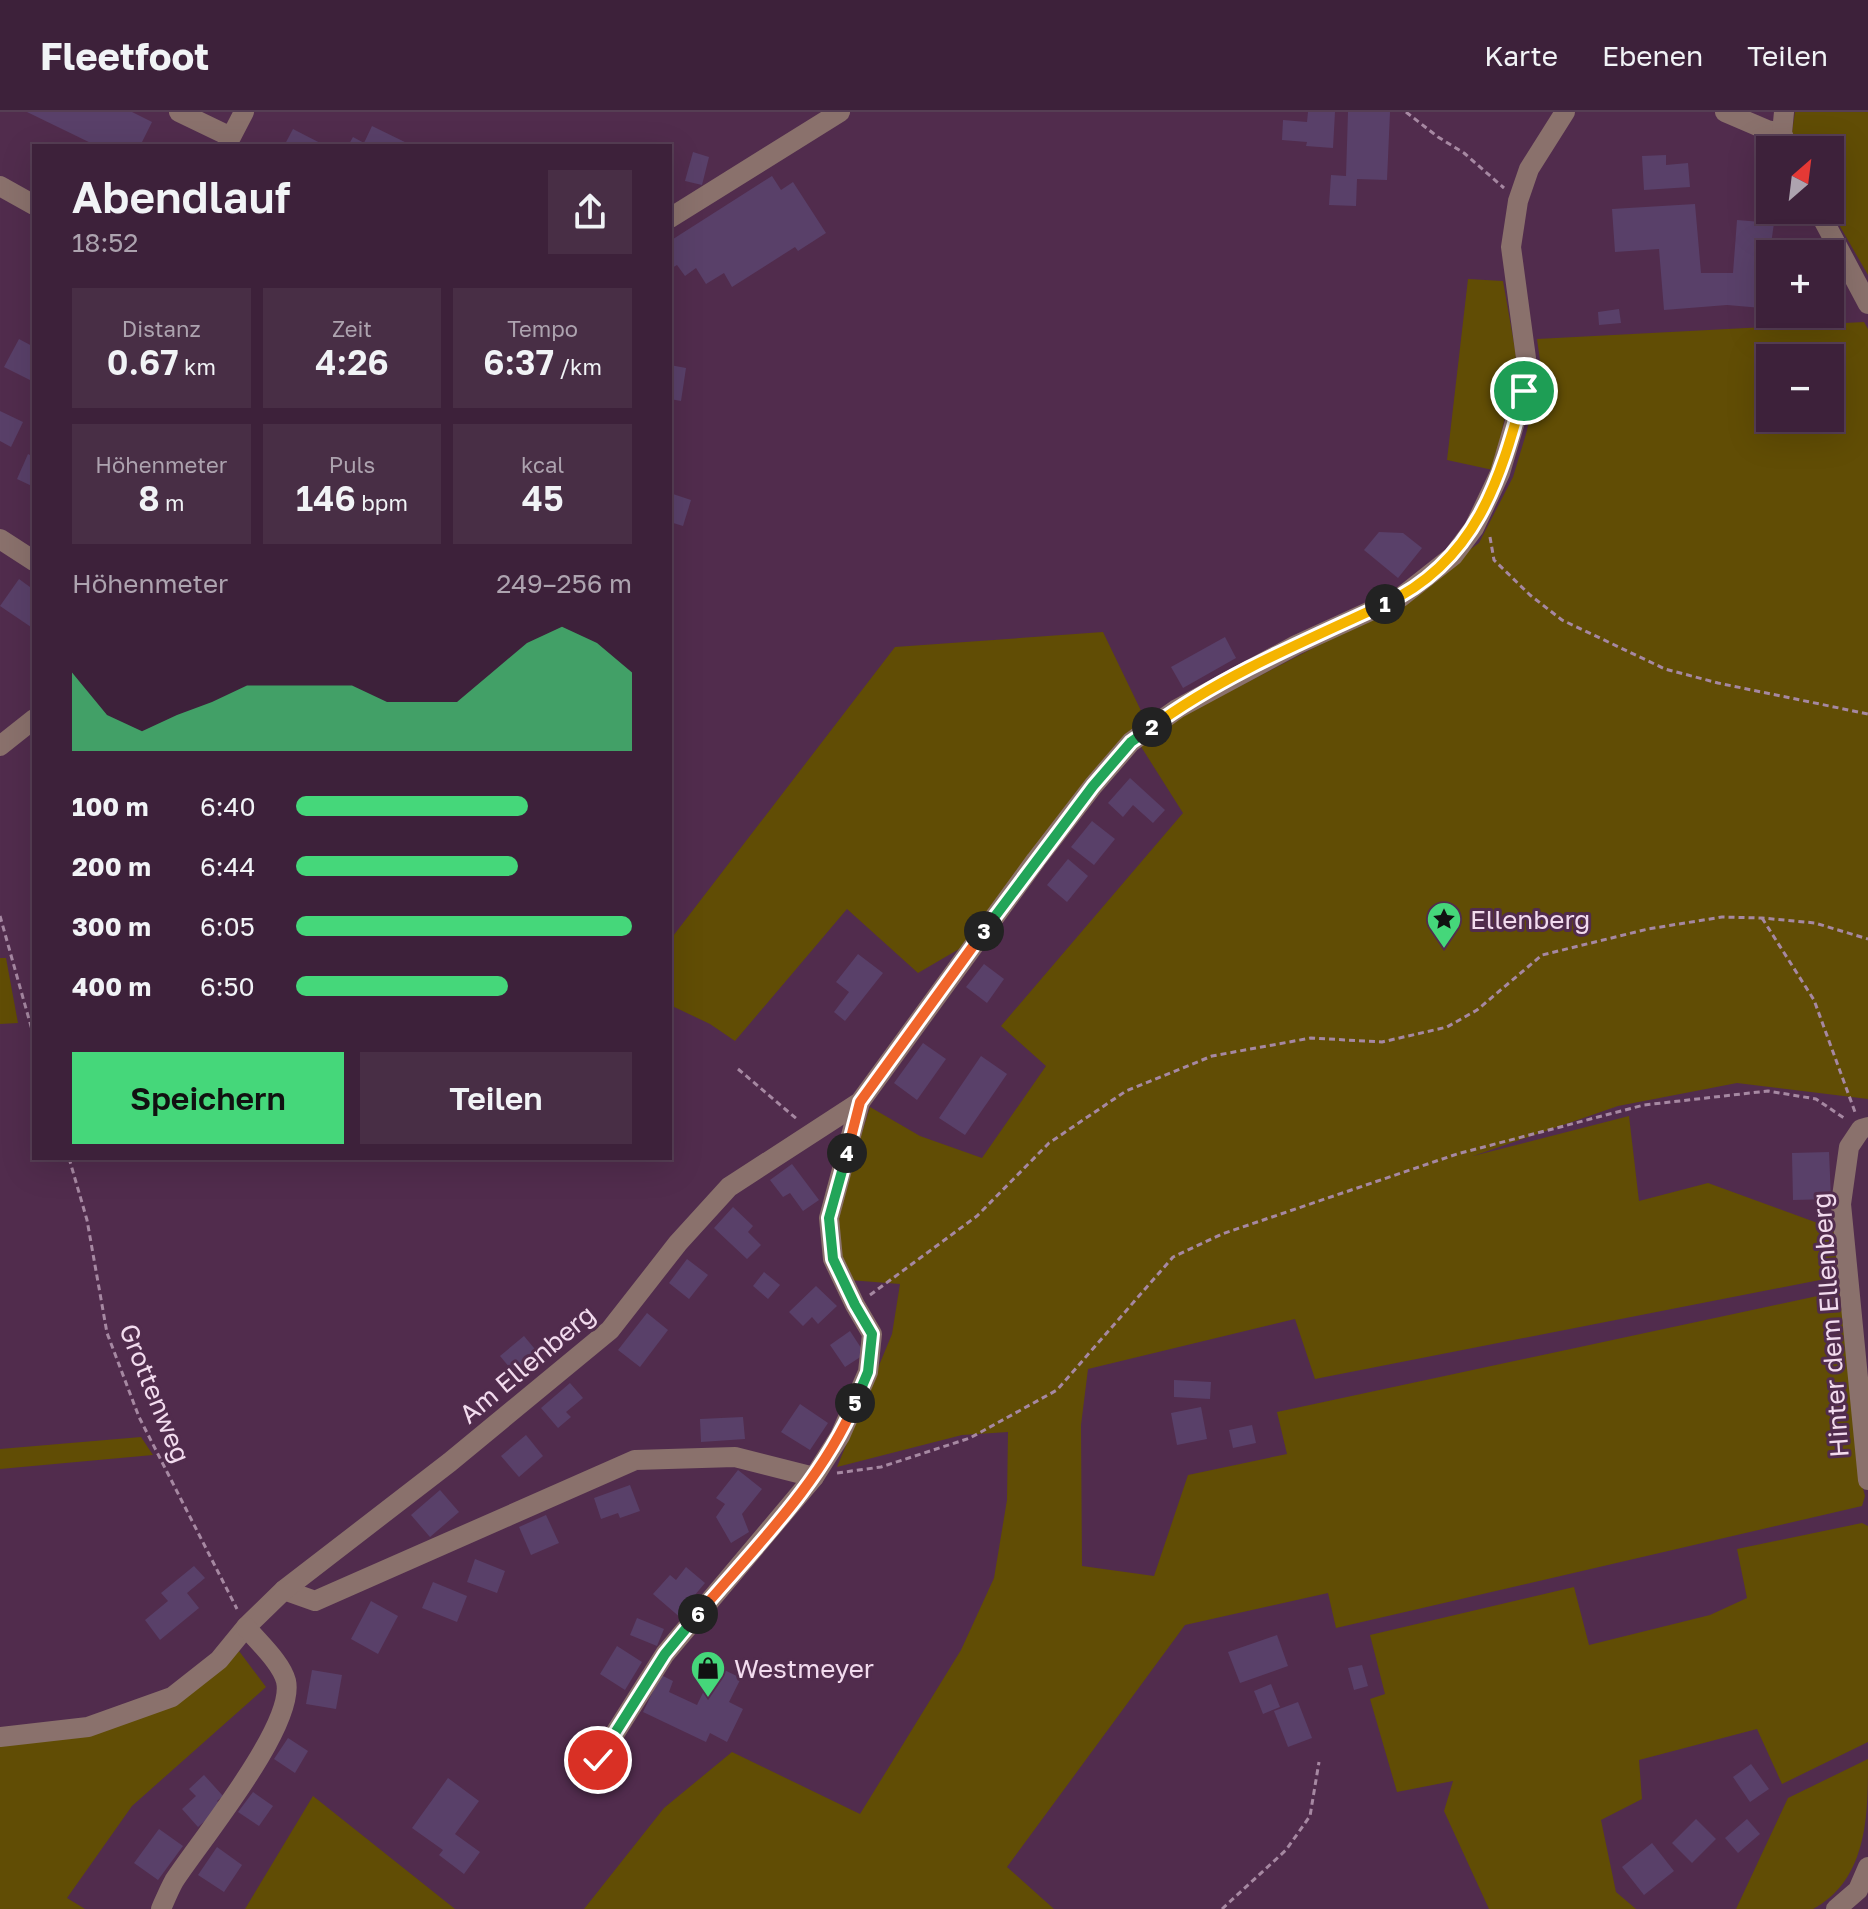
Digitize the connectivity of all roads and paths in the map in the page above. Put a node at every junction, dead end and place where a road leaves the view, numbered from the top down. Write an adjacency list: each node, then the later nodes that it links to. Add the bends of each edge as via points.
1 (179, 112): 2 (street, via 231,137)
2 (244, 112)
3 (840, 112): 11 (street)
4 (1406, 112): 9 (path)
5 (1565, 112): 9 (street, Am Ellenberg, via 1529,169)
6 (1725, 112): 7 (street)
7 (1785, 132)
8 (0, 186): 10 (street)
9 (1518, 201): 14 (street, Am Ellenberg, via 1511,247 1526,358 1524,391 1500,473)
10 (32, 204)
11 (672, 217)
12 (1825, 224): 13 (street)
13 (1868, 304)
14 (1474, 528): 17 (path, via 1490,533 1494,560 1562,620 1665,669); 25 (street, Am Ellenberg, via 1453,556 1401,597 1296,645 1177,709 1131,742 1036,860)
15 (2, 546): 16 (street)
16 (32, 560)
17 (1868, 714)
18 (32, 721): 19 (street)
19 (0, 746)
20 (0, 916): 23 (path)
21 (1762, 918): 22 (path, via 1815,923); 26 (path, via 1814,1000); 29 (path, via 1722,917 1648,929 1542,955 1477,1010 1447,1027 1382,1042 1311,1038 1212,1056 1126,1091 1049,1143 977,1216)
22 (1868, 939)
23 (32, 1030)
24 (738, 1069): 27 (path)
25 (860, 1102): 27 (street, Am Ellenberg); 29 (street, Am Ellenberg, via 829,1218 833,1259)
26 (1864, 1128): 30 (path, via 1816,1099 1768,1091 1644,1105 1442,1159 1222,1234 1173,1257 1057,1390 970,1438 881,1467); 31 (street, Hinter dem Ellenberg, via 1849,1147 1841,1204)
27 (813, 1132): 32 (street, Am Ellenberg, via 729,1187 610,1330)
28 (70, 1160): 33 (path, Grottenweg, via 87,1220 107,1333 139,1417)
29 (855, 1305): 30 (street, Am Ellenberg, via 872,1334 868,1372 840,1436)
30 (814, 1477): 32 (street, via 735,1457 635,1460 315,1601); 35 (street, Am Ellenberg, via 665,1654)
31 (1868, 1480)
32 (284, 1590): 33 (street, Am Ellenberg)
33 (246, 1627): 34 (street, Am Ellenberg, via 219,1660 172,1697 88,1727); 38 (street, via 282,1672 286,1702 260,1755 172,1884)
34 (0, 1737)
35 (598, 1760)
36 (1319, 1762): 39 (path, via 1310,1816 1286,1850)
37 (1868, 1867): 40 (street, via 1858,1890)
38 (161, 1909)
39 (1222, 1909)
40 (1836, 1909)

